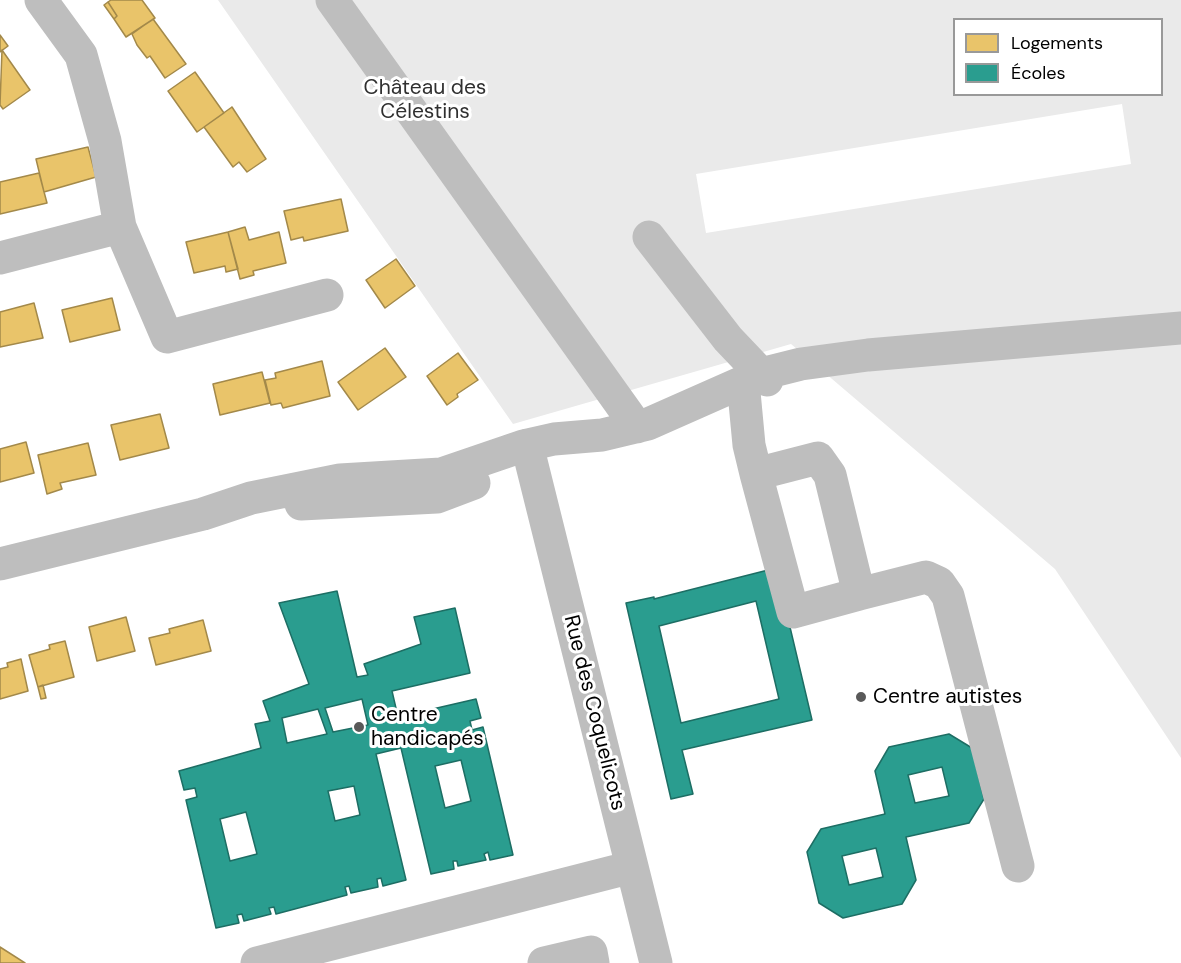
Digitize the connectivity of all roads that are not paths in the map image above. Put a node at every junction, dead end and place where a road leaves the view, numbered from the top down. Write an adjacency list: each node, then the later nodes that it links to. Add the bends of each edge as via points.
1 (41, 0): 3 (street, via 81,55 105,141)
2 (332, 0): 9 (street)
3 (120, 227): 5 (street); 6 (street, via 166,337)
4 (649, 237): 8 (street)
5 (0, 258)
6 (327, 295)
7 (1181, 328): 8 (street, via 868,355 801,364)
8 (757, 382): 9 (street); 10 (street, via 696,418 638,444); 12 (street, via 745,426)
9 (637, 427): 10 (street)
10 (585, 446): 11 (street)
11 (530, 454): 13 (street, via 437,497 274,505 203,514); 16 (street, Rue des Coquelicots)
12 (756, 474): 14 (street, via 818,458 830,475); 14 (street, via 793,612)
13 (0, 564)
14 (859, 594): 15 (street, via 926,577 939,583 948,596)
15 (1018, 866)
16 (632, 867): 17 (street); 20 (street, Rue des Coquelicots)
17 (257, 963)
18 (544, 963): 19 (street, via 591,952)
19 (593, 963)
20 (656, 963)

